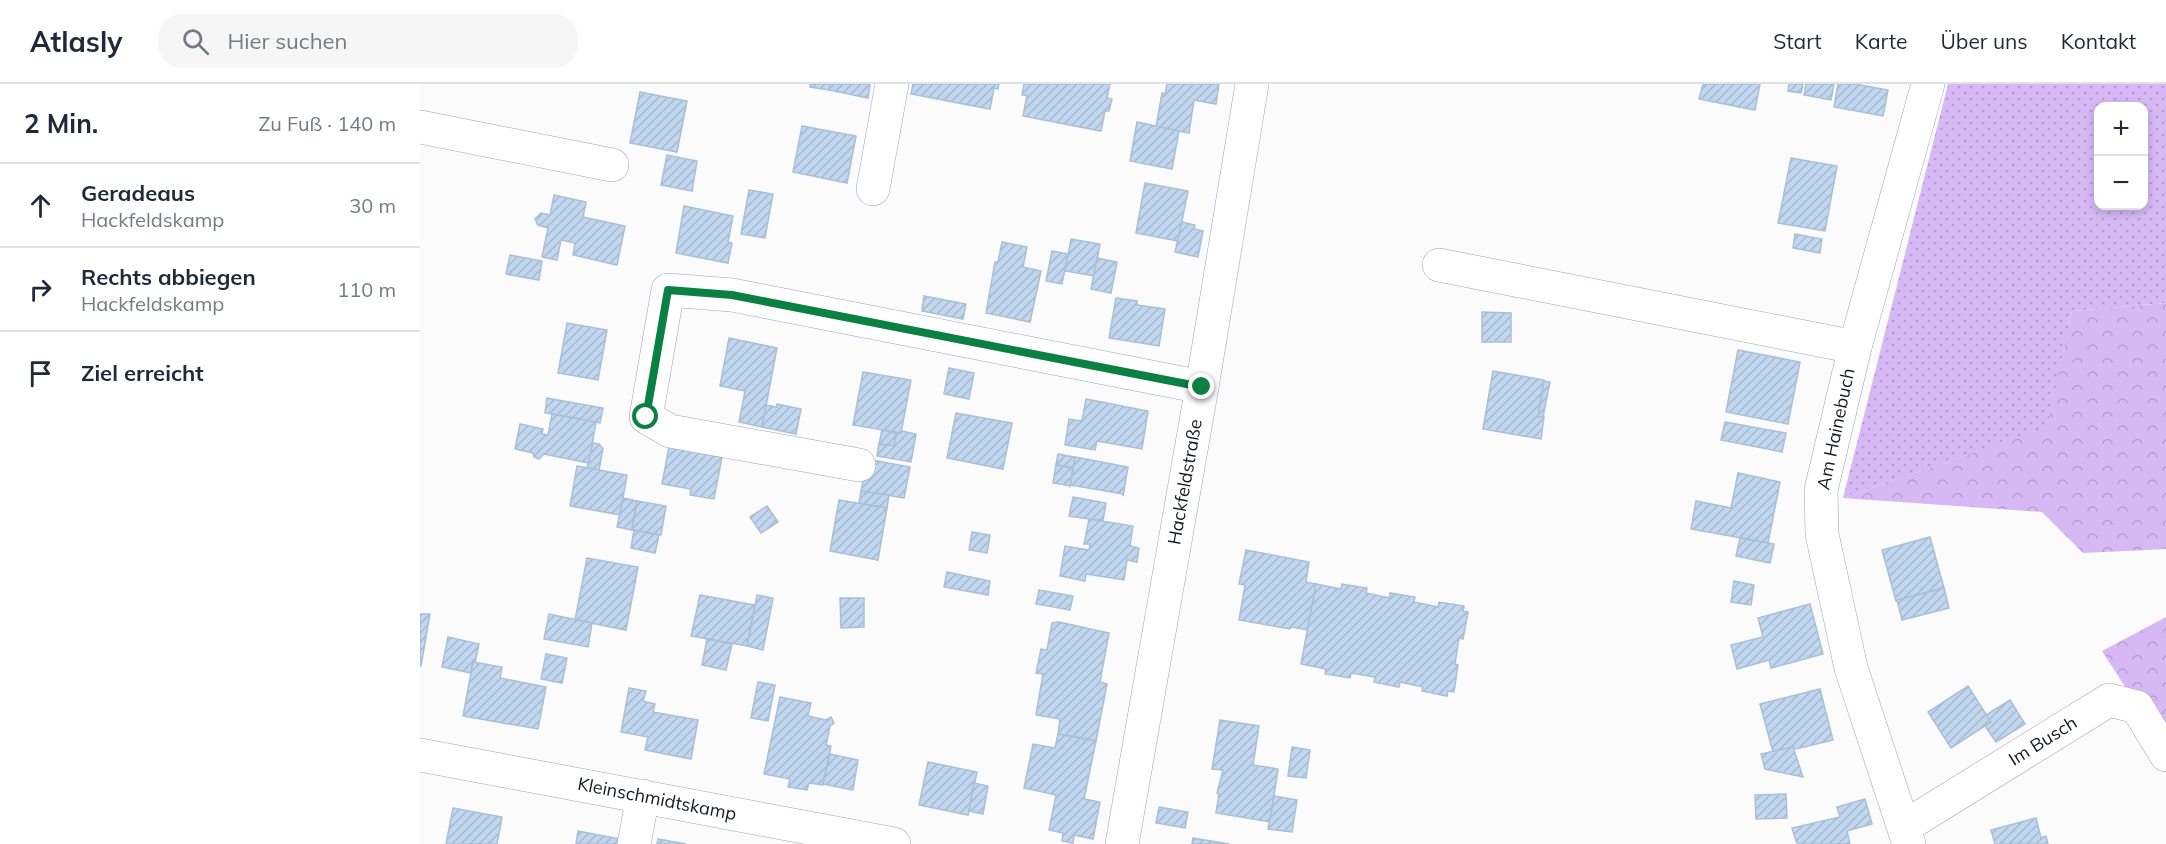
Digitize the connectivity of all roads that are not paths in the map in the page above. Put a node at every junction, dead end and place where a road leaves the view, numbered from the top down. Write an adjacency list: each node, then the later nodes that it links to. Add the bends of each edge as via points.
1 (892, 84): 6 (street)
2 (1252, 84): 9 (street, Hackfeldstraße)
3 (1928, 84): 8 (street, Am Hainebuch)
4 (420, 127): 5 (street)
5 (612, 165)
6 (873, 189)
7 (1439, 265): 8 (street)
8 (1855, 347): 14 (street, Am Hainebuch, via 1821,490 1822,534 1851,668)
9 (1202, 387): 10 (street, via 732,295 668,290 646,417 670,431); 17 (street, Hackfeldstraße)
10 (860, 465)
11 (420, 755): 13 (street, Kleinschmidtskamp)
12 (2166, 755): 14 (street, Im Busch, via 2137,707 2109,700)
13 (644, 796): 15 (street); 16 (street, Kleinschmidtskamp)
14 (1906, 836)
15 (634, 844)
16 (894, 844)
17 (1122, 844)

